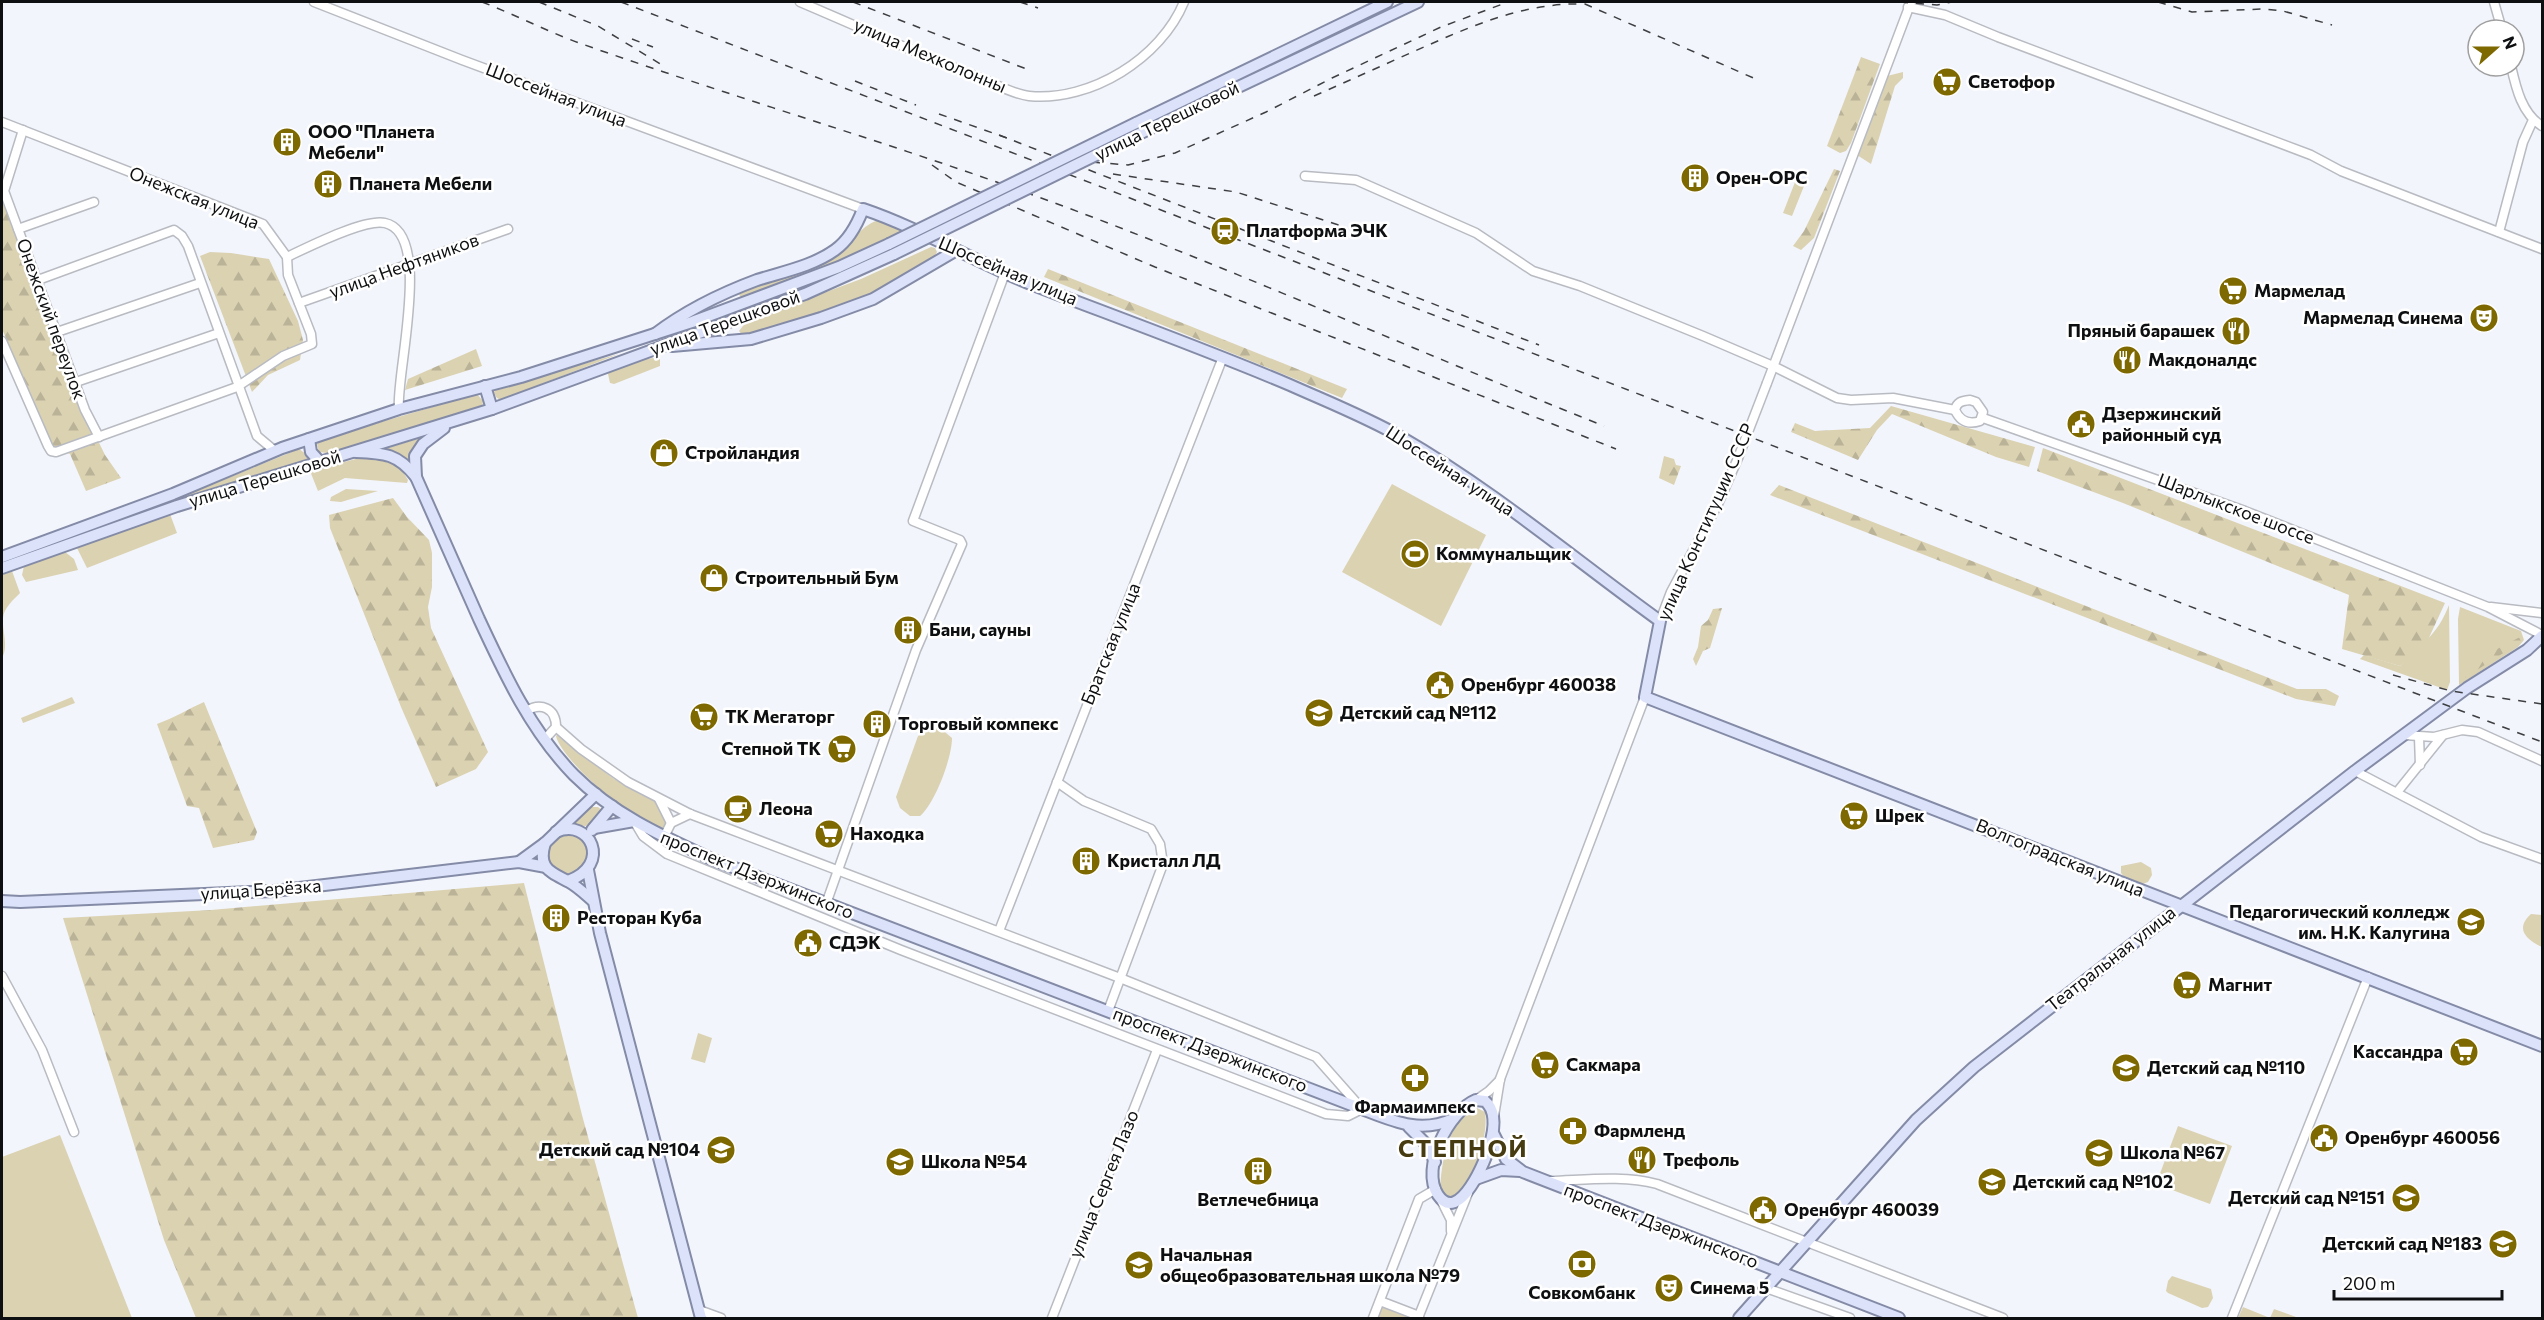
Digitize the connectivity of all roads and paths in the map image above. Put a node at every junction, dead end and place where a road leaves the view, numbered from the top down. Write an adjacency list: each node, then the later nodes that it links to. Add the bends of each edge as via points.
1 (314, 2): 18 (street, Шоссейная улица)
2 (800, 2): 3 (street, улица Мехколонны, via 1026,96 1070,92 1111,78 1157,45 1170,30)
3 (1184, 2)
4 (1387, 2): 13 (main road, улица Терешковой)
5 (1418, 2): 13 (main road, улица Терешковой)
6 (2494, 2): 8 (street)
7 (1910, 4): 21 (street, via 2311,155 2340,171); 43 (street, улица Конституции СССР)
8 (2499, 18)
9 (2515, 78): 10 (street)
10 (2533, 120): 12 (street); 21 (street, via 2523,142)
11 (2, 122): 14 (street, Онежская улица)
12 (2542, 126)
13 (1138, 128): 22 (main road, улица Терешковой, bridge)
14 (23, 130): 16 (street, Онежский переулок); 25 (street, Онежская улица, via 263,224)
15 (1305, 176): 43 (street, via 1356,180 1476,233 1533,271 1580,286)
16 (3, 191): 19 (street, Онежский переулок)
17 (94, 202): 19 (street)
18 (863, 209): 24 (main road, Шоссейная улица, via 906,225); 30 (main road, via 847,238 830,254)
19 (18, 229): 28 (street, Онежский переулок)
20 (508, 229): 26 (street, улица Нефтяников)
21 (2499, 232): 23 (street)
22 (891, 249): 32 (main road, улица Терешковой); 33 (main road, улица Терешковой, via 805,294)
23 (2542, 249)
24 (955, 251): 27 (main road, Шоссейная улица); 39 (main road, via 860,305)
25 (286, 257): 26 (street, via 331,237 386,223 403,240); 31 (street, Онежская улица)
26 (410, 264): 31 (street, улица Нефтяников); 47 (street, via 405,350 397,394)
27 (1005, 273): 42 (main road, Шоссейная улица); 94 (street, via 913,521 962,544 916,650)
28 (38, 280): 29 (street, via 174,230 188,246); 34 (street, Онежский переулок)
29 (200, 283): 34 (street); 35 (street)
30 (734, 290): 32 (main road, via 730,298); 36 (main road)
31 (299, 303): 46 (street, Онежская улица, via 312,345 283,356)
32 (736, 306): 36 (main road, улица Терешковой)
33 (738, 318): 39 (main road, via 734,332); 40 (main road, улица Терешковой)
34 (57, 332): 44 (street, Онежский переулок)
35 (219, 333): 44 (street); 46 (street)
36 (654, 334): 37 (main road, улица Терешковой)
37 (637, 340): 41 (main road); 45 (main road, улица Терешковой)
38 (2, 341): 52 (street, via 51,451)
39 (741, 341): 40 (main road)
40 (659, 347): 41 (main road, улица Терешковой)
41 (641, 354): 48 (main road, улица Терешковой)
42 (1223, 357): 62 (main road, Шоссейная улица, via 1362,417 1428,453 1516,513); 77 (street, Братская улица)
43 (1773, 366): 49 (street, via 1837,398 1893,398); 62 (street, улица Конституции СССР, bridge, via 1718,504 1671,592)
44 (76, 382): 52 (street, Онежский переулок)
45 (485, 386): 47 (main road, улица Терешковой); 48 (main road)
46 (237, 387): 52 (street); 54 (street, via 257,436)
47 (399, 409): 53 (main road, улица Терешковой)
48 (492, 409): 51 (main road, улица Терешковой)
49 (1954, 410): 50 (street, via 1969,423); 50 (street, via 1958,403 1970,400 1979,406)
50 (1983, 418): 60 (street, Шарлыкское шоссе, via 2245,511)
51 (454, 422): 55 (main road, улица Терешковой); 57 (main road, via 431,436 419,450 415,456)
52 (99, 437)
53 (309, 439): 54 (main road, улица Терешковой); 56 (main road, via 311,452)
54 (275, 450): 58 (main road, улица Терешковой, via 173,494)
55 (356, 452): 56 (main road, улица Терешковой); 57 (main road, via 394,457)
56 (320, 462): 59 (main road, улица Терешковой, via 177,506)
57 (416, 477): 68 (main road, проспект Дзержинского, via 492,647)
58 (2, 557)
59 (2, 568)
60 (2488, 607): 61 (street, Шарлыкское шоссе); 64 (street, Шарлыкское шоссе)
61 (2542, 613)
62 (1660, 621): 67 (main road, улица Конституции СССР)
63 (2542, 625): 64 (main road)
64 (2542, 635): 66 (main road, Театральная улица)
65 (2542, 648): 66 (main road, Театральная улица)
66 (2528, 650): 70 (main road, Театральная улица, via 2467,688)
67 (1645, 696): 99 (main road, Волгоградская улица); 109 (street, улица Конституции СССР)
68 (526, 711): 69 (street, via 533,706 546,707 554,715); 73 (main road, проспект Дзержинского)
69 (556, 727): 73 (street); 80 (street, via 606,768)
70 (2404, 735): 72 (street); 76 (main road, Театральная улица)
71 (2443, 735): 72 (street); 74 (street, via 2462,730 2478,732); 75 (street)
72 (2419, 737): 75 (street)
73 (544, 740): 79 (main road, проспект Дзержинского)
74 (2542, 761)
75 (2420, 765): 78 (street)
76 (2355, 771): 78 (street); 99 (main road, Театральная улица)
77 (1057, 782): 100 (street, Братская улица); 104 (street, via 1084,801 1151,829 1160,844 1163,864)
78 (2398, 791): 90 (street, via 2481,837)
79 (596, 794): 81 (main road, проспект Дзержинского); 86 (main road)
80 (658, 799): 82 (street); 84 (street)
81 (612, 806): 83 (main road, проспект Дзержинского); 85 (main road)
82 (690, 814): 84 (street); 94 (street)
83 (634, 821): 85 (main road); 88 (main road, проспект Дзержинского); 105 (street, via 643,836 667,854)
84 (671, 823): 88 (street)
85 (594, 828): 87 (main road)
86 (554, 833): 87 (main road, via 570,829); 89 (main road)
87 (586, 836): 93 (main road, via 593,855)
88 (664, 837): 98 (main road, проспект Дзержинского)
89 (545, 843): 91 (main road); 92 (main road)
90 (2542, 859)
91 (519, 862): 92 (main road); 96 (main road, улица Берёзка, via 274,891)
92 (546, 867): 95 (main road)
93 (588, 870): 95 (main road); 97 (main road)
94 (838, 871): 98 (street); 100 (street)
95 (568, 881): 97 (main road)
96 (2, 901)
97 (592, 901): 127 (main road)
98 (826, 904): 102 (main road, проспект Дзержинского)
99 (2179, 906): 103 (main road, Волгоградская улица); 123 (main road, Театральная улица, via 1944,1092)
100 (999, 931): 104 (street)
101 (2, 976): 115 (street, via 42,1050)
102 (1014, 976): 105 (street); 106 (main road, проспект Дзержинского)
103 (2368, 977): 107 (main road, Волгоградская улица); 136 (street)
104 (1120, 978): 106 (street); 111 (street, via 1316,1057)
105 (1009, 991): 108 (street)
106 (1108, 1011): 111 (main road, проспект Дзержинского)
107 (2542, 1046)
108 (1157, 1050): 111 (street, via 1326,1114 1348,1116); 129 (street, улица Сергея Лазо)
109 (1500, 1080): 110 (street, улица Конституции СССР); 113 (street, улица Конституции СССР)
110 (1476, 1100): 112 (main road); 113 (main road, via 1488,1104)
111 (1362, 1109): 114 (main road, проспект Дзержинского)
112 (1453, 1119): 114 (main road, проспект Дзержинского, via 1434,1126); 117 (main road, via 1438,1147)
113 (1494, 1120): 116 (main road)
114 (1404, 1124): 117 (main road, проспект Дзержинского, via 1419,1134)
115 (74, 1132)
116 (1492, 1133): 118 (main road, проспект Дзержинского, via 1506,1159); 120 (main road)
117 (1435, 1162): 121 (main road)
118 (1523, 1172): 119 (main road, проспект Дзержинского); 120 (main road, проспект Дзержинского, via 1501,1170)
119 (1546, 1181): 123 (street, via 1647,1182); 124 (main road, проспект Дзержинского)
120 (1473, 1183): 121 (main road, проспект Дзержинского, via 1456,1201 1446,1201); 122 (street)
121 (1437, 1192): 122 (street, via 1451,1220); 126 (street, via 1419,1199)
122 (1451, 1234): 131 (street)
123 (1806, 1243): 124 (main road, Театральная улица); 135 (street)
124 (1780, 1272): 125 (main road, Театральная улица); 134 (main road, проспект Дзержинского)
125 (1766, 1288): 132 (main road, Театральная улица); 133 (street)
126 (1380, 1301): 130 (street); 131 (street)
127 (700, 1314): 128 (street)
128 (721, 1318)
129 (1052, 1318)
130 (1373, 1318)
131 (1419, 1318)
132 (1739, 1318)
133 (1850, 1318)
134 (1899, 1318)
135 (2003, 1318)
136 (2232, 1318)

